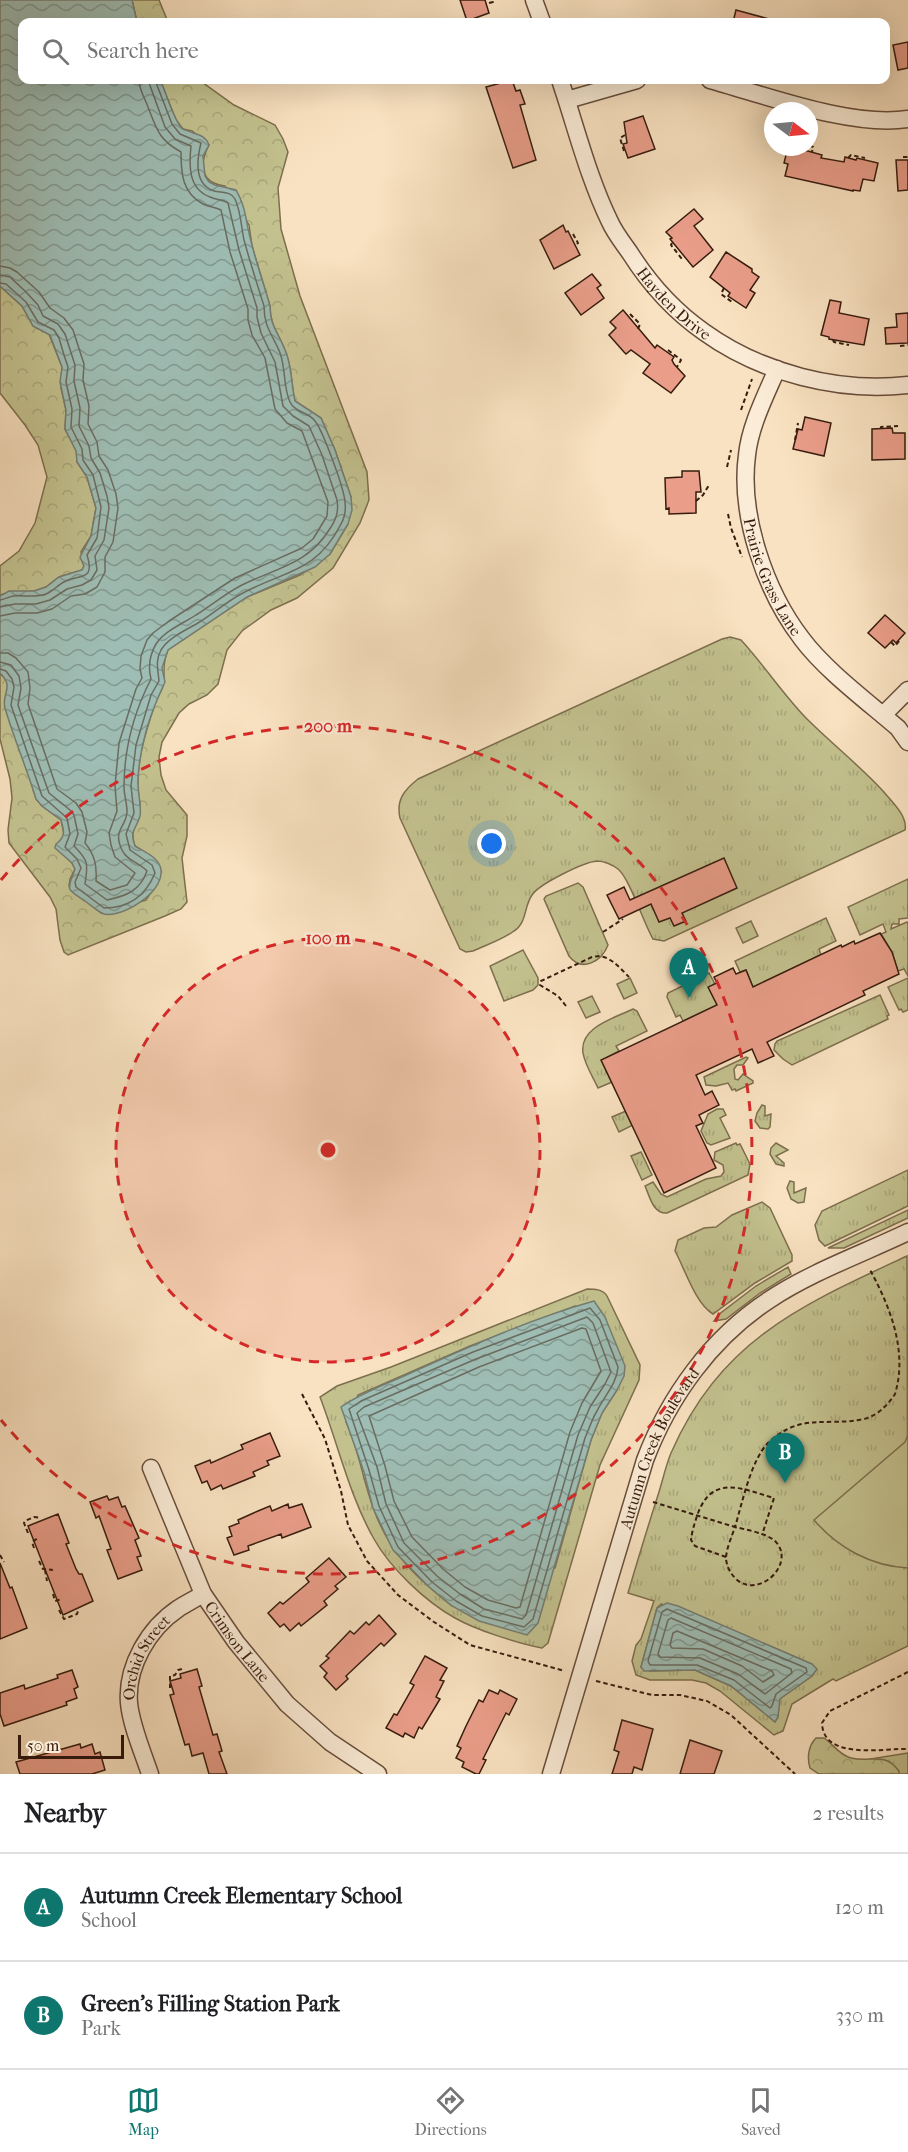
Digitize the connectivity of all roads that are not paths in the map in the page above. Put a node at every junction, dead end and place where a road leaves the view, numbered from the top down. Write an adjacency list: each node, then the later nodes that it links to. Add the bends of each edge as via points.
1 (534, 0): 2 (street)
2 (541, 18)
3 (561, 84): 6 (street, Hayden Drive)
4 (623, 84): 6 (street)
5 (724, 84): 7 (street, via 836,115)
6 (567, 100): 8 (street, Hayden Drive, via 611,224 644,275 704,332)
7 (908, 119)
8 (777, 369): 9 (street, Hayden Drive, via 845,384); 11 (street, Prairie Grass Lane, via 747,453 746,503 753,538 771,585 803,640)
9 (908, 385)
10 (908, 690): 11 (street)
11 (883, 715): 12 (street, Prairie Grass Lane)
12 (908, 742)
13 (908, 1232): 18 (street, Autumn Creek Boulevard, via 767,1301 729,1331 680,1391 645,1460)
14 (152, 1468): 15 (street, Crimson Lane)
15 (203, 1594): 16 (street, Orchid Street, via 177,1609 155,1630 135,1661 129,1704); 17 (street, Crimson Lane, via 287,1704 330,1742)
16 (150, 1774)
17 (378, 1774)
18 (551, 1774)

